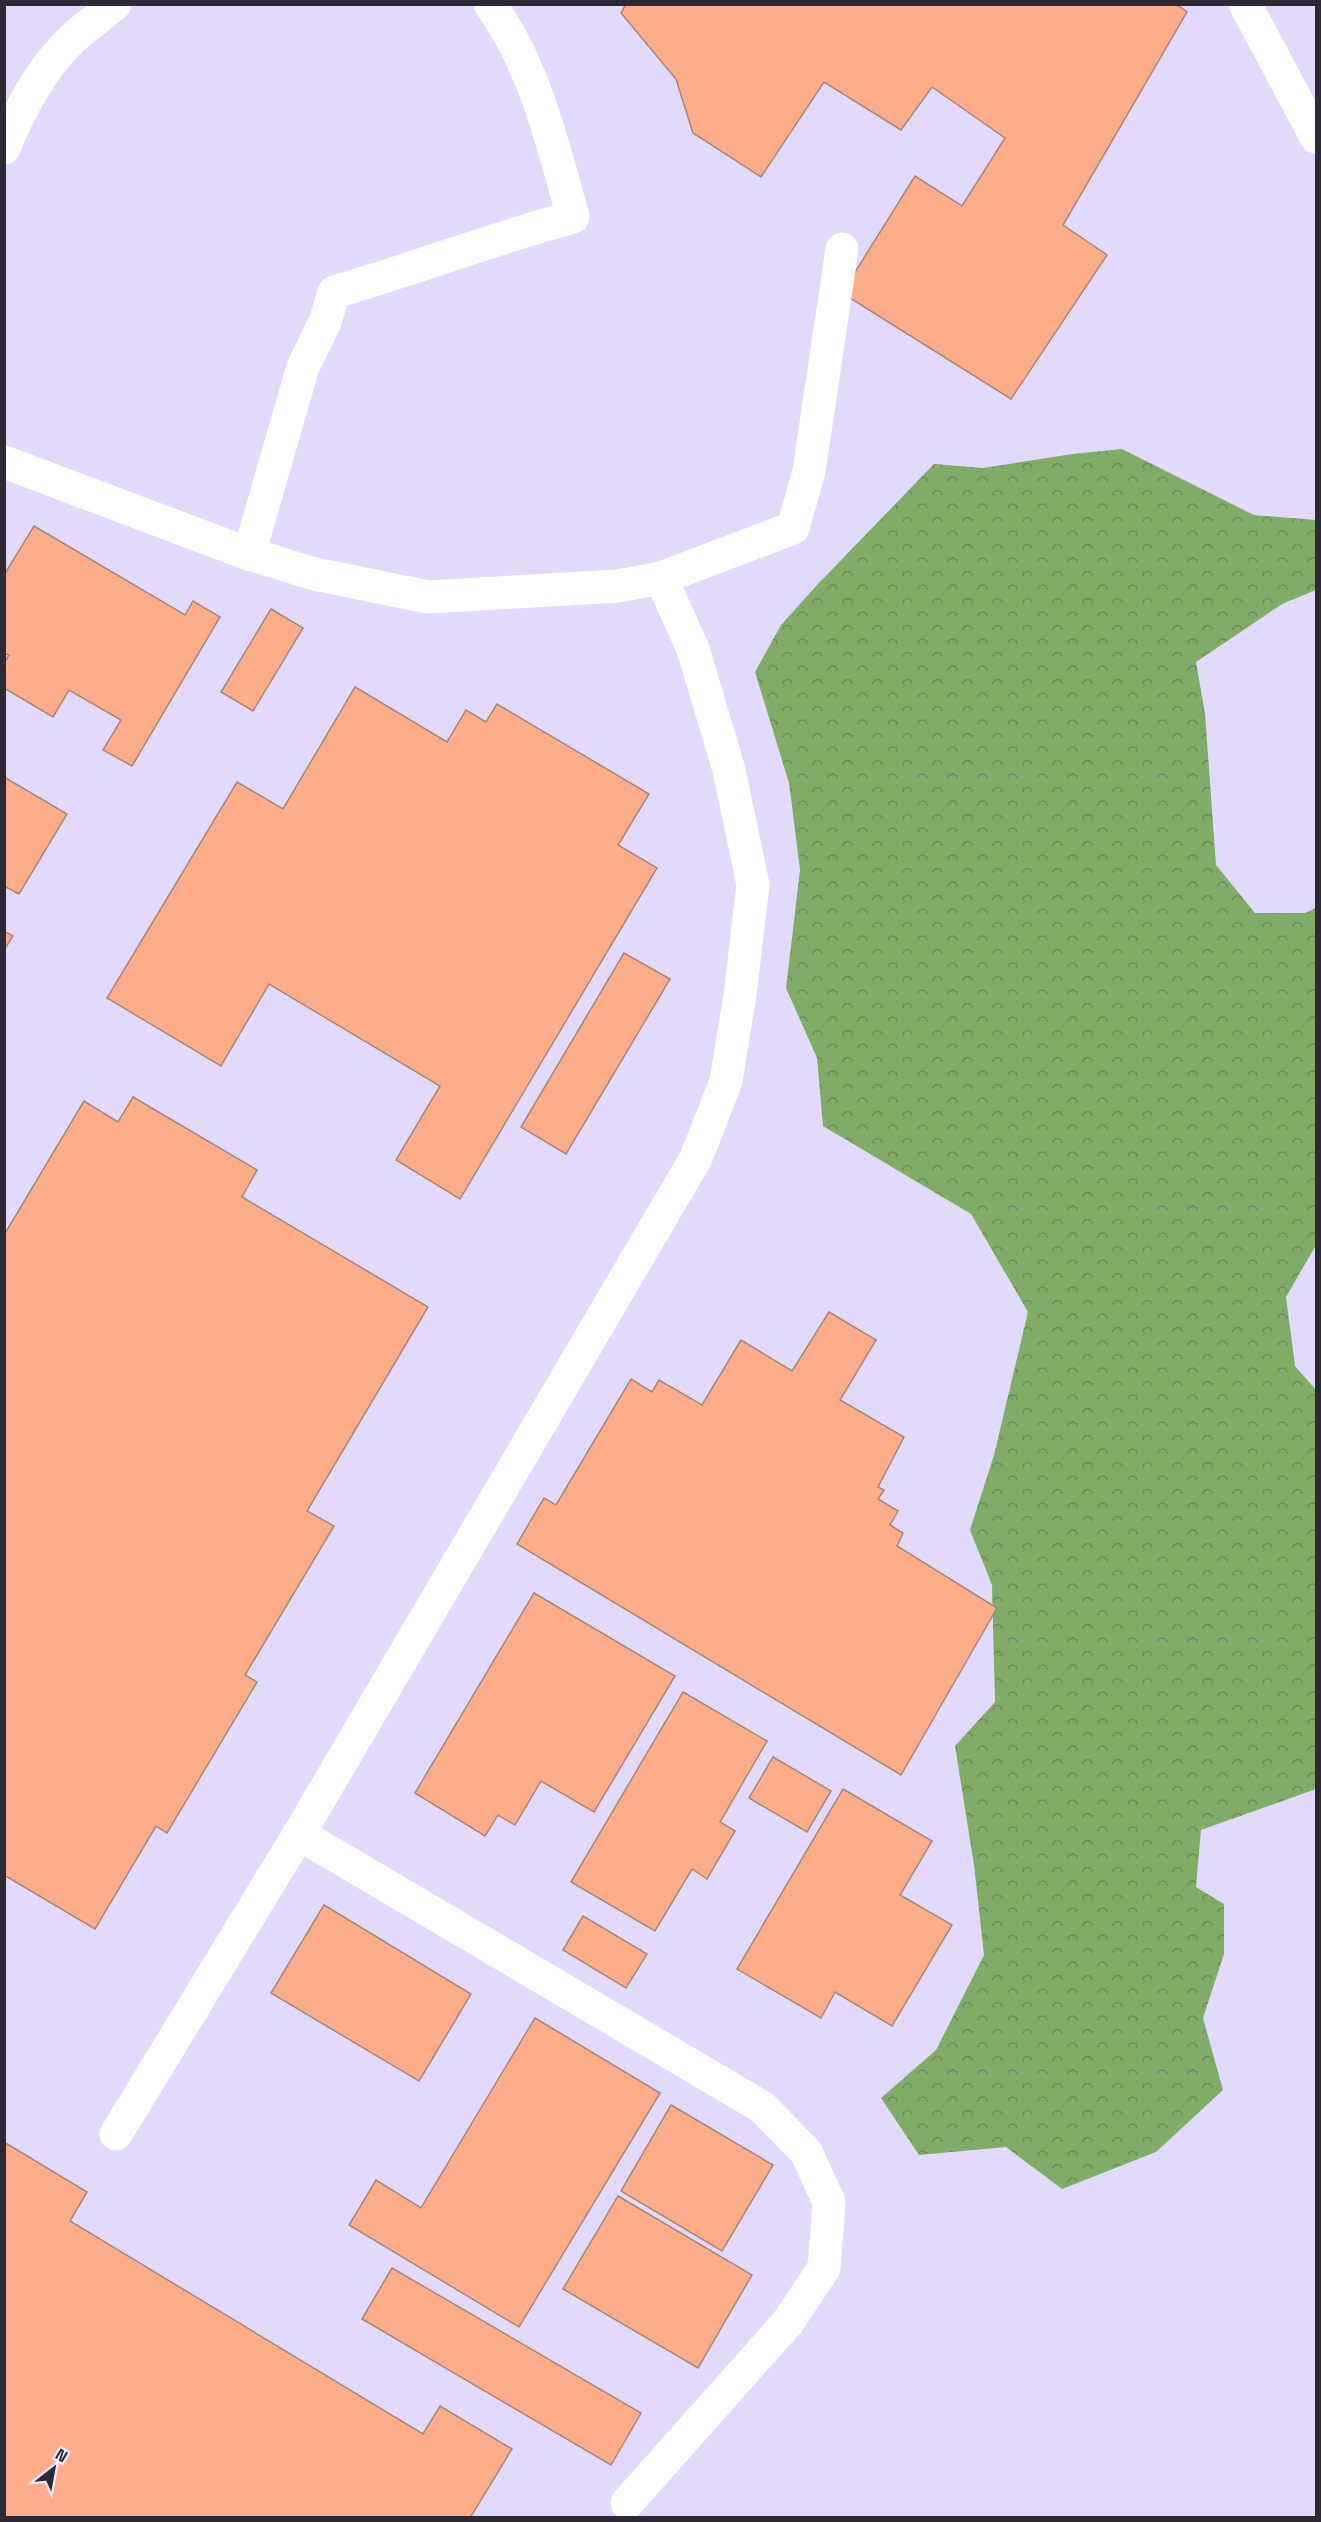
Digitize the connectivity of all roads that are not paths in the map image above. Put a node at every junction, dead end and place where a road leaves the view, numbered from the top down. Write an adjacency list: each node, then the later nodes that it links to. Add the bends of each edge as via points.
1 (115, 4): 5 (street, via 70,41 40,78)
2 (490, 4): 8 (street, via 532,82 573,217 334,292 325,322 303,367)
3 (1245, 4): 4 (street)
4 (1317, 137)
5 (4, 148)
6 (842, 249): 9 (street, via 809,471 793,528)
7 (4, 462): 8 (street)
8 (249, 554): 9 (street, via 315,574 428,597 618,586)
9 (661, 578): 10 (street, via 693,649 729,770 753,885 726,1081 696,1158)
10 (299, 1834): 11 (street); 12 (street, via 762,2107 806,2152 829,2202 824,2268 788,2322)
11 (116, 2134)
12 (621, 2510)

